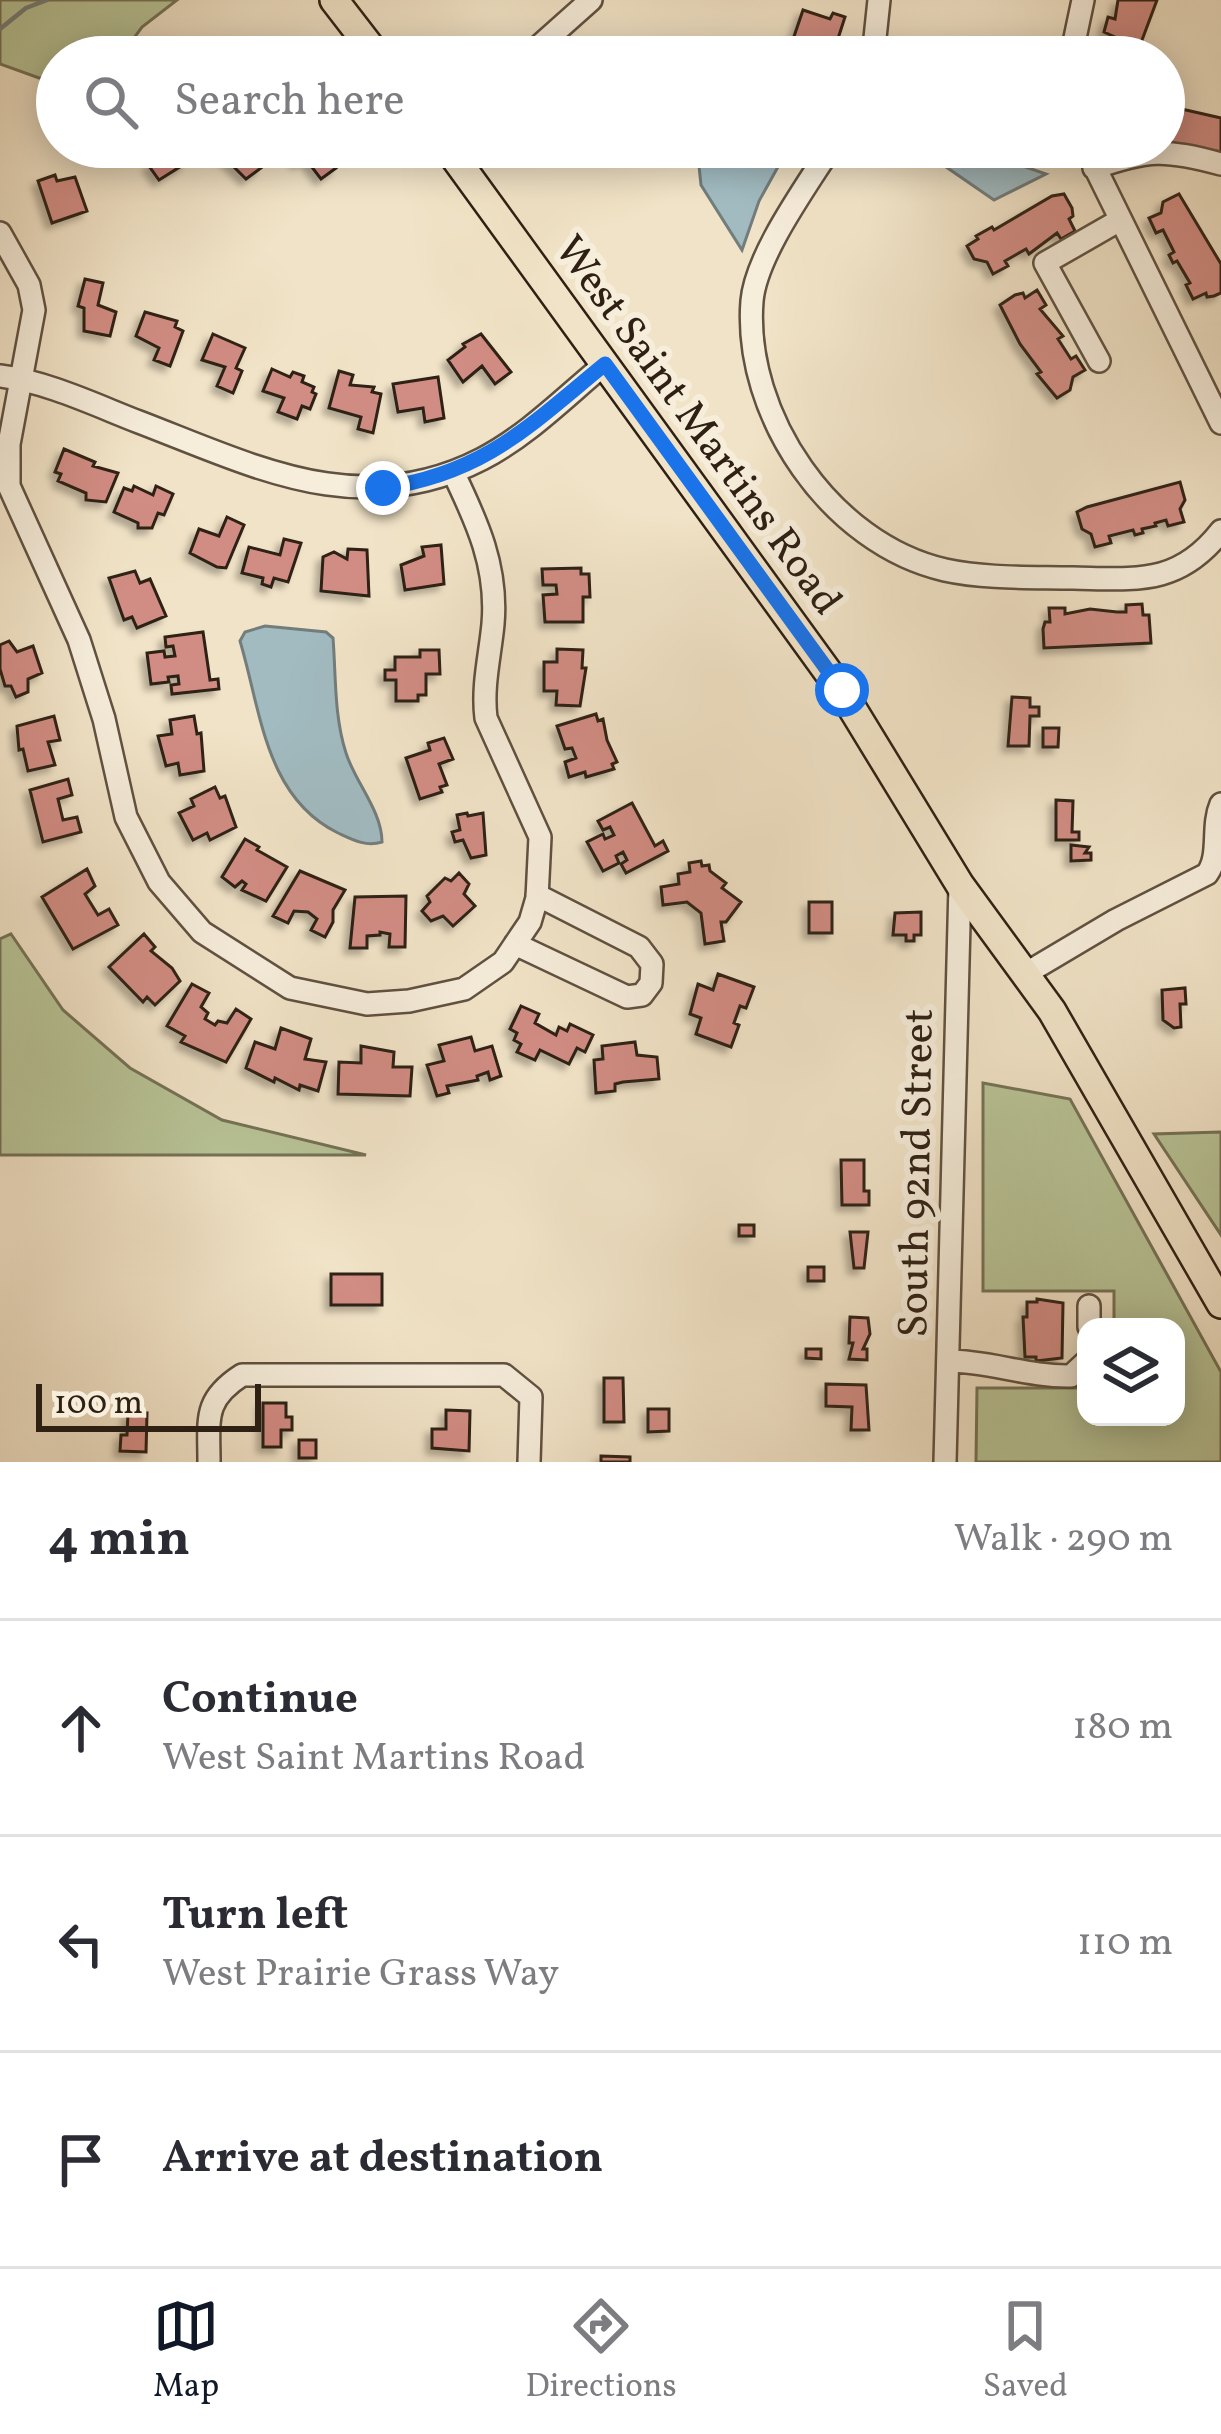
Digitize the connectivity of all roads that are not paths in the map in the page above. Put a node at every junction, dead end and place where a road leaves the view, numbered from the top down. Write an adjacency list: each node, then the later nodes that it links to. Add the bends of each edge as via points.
1 (334, 0): 5 (main road)
2 (591, 0): 6 (street)
3 (879, 0): 7 (street)
4 (1084, 0): 8 (street)
5 (361, 36)
6 (551, 36)
7 (875, 36)
8 (1076, 36)
9 (1185, 154): 10 (street)
10 (1221, 164)
11 (462, 168): 17 (main road, West Saint Martins Road)
12 (818, 168): 21 (street, via 775,238 752,296 753,359 772,416 806,473 850,519 890,549 945,570 1018,577 1153,580 1191,563)
13 (1094, 168): 14 (street)
14 (1120, 220): 16 (street, via 1045,262); 19 (street)
15 (0, 233): 18 (street, via 34,310)
16 (1100, 361)
17 (605, 364): 20 (street, via 521,433); 23 (main road, West Saint Martins Road, via 842,690)
18 (10, 378): 20 (street, via 285,478 383,488); 25 (street, via 9,486 79,640 126,817 159,882 202,932 290,988 367,1004 464,988)
19 (1221, 423)
20 (453, 472): 24 (street, via 493,577 483,698 540,837)
21 (1219, 537)
22 (1221, 804): 26 (street, via 1208,874)
23 (960, 885): 26 (main road, West Saint Martins Road); 28 (street, South 92nd Street)
24 (538, 895): 25 (street); 25 (street, via 639,947 652,964 651,983 627,997)
25 (515, 944)
26 (1025, 974): 27 (main road, West Saint Martins Road)
27 (1221, 1304)
28 (948, 1360): 29 (street, via 1044,1377); 32 (street, South 92nd Street)
29 (1077, 1370)
30 (209, 1462): 31 (street, via 209,1411 220,1390 242,1375 505,1375 531,1396)
31 (529, 1462)
32 (945, 1462)

